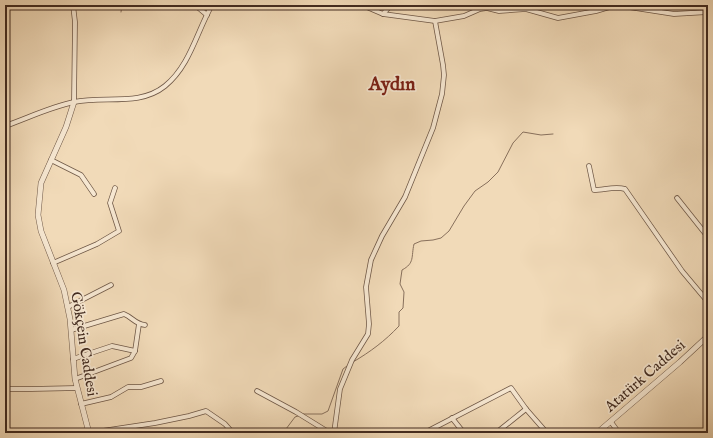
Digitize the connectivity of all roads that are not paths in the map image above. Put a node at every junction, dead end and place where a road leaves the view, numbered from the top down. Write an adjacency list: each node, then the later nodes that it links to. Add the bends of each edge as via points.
1 (73, 5): 10 (street)
2 (195, 5): 8 (street)
3 (212, 5): 8 (street)
4 (362, 5): 7 (street)
5 (391, 5): 7 (street)
6 (708, 12): 9 (street, via 674,14 616,5 596,12 558,18 526,9 499,11 487,8 464,16)
7 (383, 14): 9 (street)
8 (206, 15): 10 (street, via 181,67 165,86 156,92 137,98)
9 (435, 21): 40 (street, via 444,75 442,94 433,128 400,209 382,236 371,260 366,287 368,334 352,360 340,389)
10 (74, 102): 11 (street); 12 (street, Gökçein Caddesi)
11 (5, 126)
12 (51, 160): 15 (street, via 82,175); 18 (street, Gökçein Caddesi, via 42,182 38,215 41,231)
13 (589, 166): 20 (street, via 594,190 620,187 624,189 682,271)
14 (115, 188): 18 (street, via 110,203 119,231 97,244)
15 (94, 194)
16 (677, 198): 17 (street)
17 (708, 237)
18 (53, 262): 21 (street, Gökçein Caddesi)
19 (111, 285): 21 (street)
20 (708, 302)
21 (68, 307): 24 (street, Gökçein Caddesi)
22 (139, 324): 23 (street); 24 (street, via 124,314); 26 (street)
23 (145, 325)
24 (71, 330): 27 (street, Gökçein Caddesi)
25 (708, 336): 36 (street, Atatürk Caddesi)
26 (135, 351): 27 (street, via 112,346); 28 (street, via 127,360)
27 (73, 360): 28 (street, Gökçein Caddesi)
28 (75, 379): 30 (street, Gökçein Caddesi)
29 (161, 381): 33 (street, via 141,387 128,387 111,397)
30 (76, 388): 31 (street); 33 (street, Gökçein Caddesi)
31 (5, 389)
32 (258, 391): 39 (street)
33 (81, 404): 37 (street, Gökçein Caddesi)
34 (526, 409): 35 (street, via 512,388); 43 (street); 44 (street)
35 (452, 418): 41 (street); 42 (street)
36 (611, 422): 45 (street, Atatürk Caddesi); 46 (street)
37 (89, 433): 38 (street, via 156,423 206,411)
38 (233, 433)
39 (330, 433)
40 (334, 433)
41 (424, 433)
42 (464, 433)
43 (496, 433)
44 (547, 433)
45 (597, 433)
46 (619, 433)

